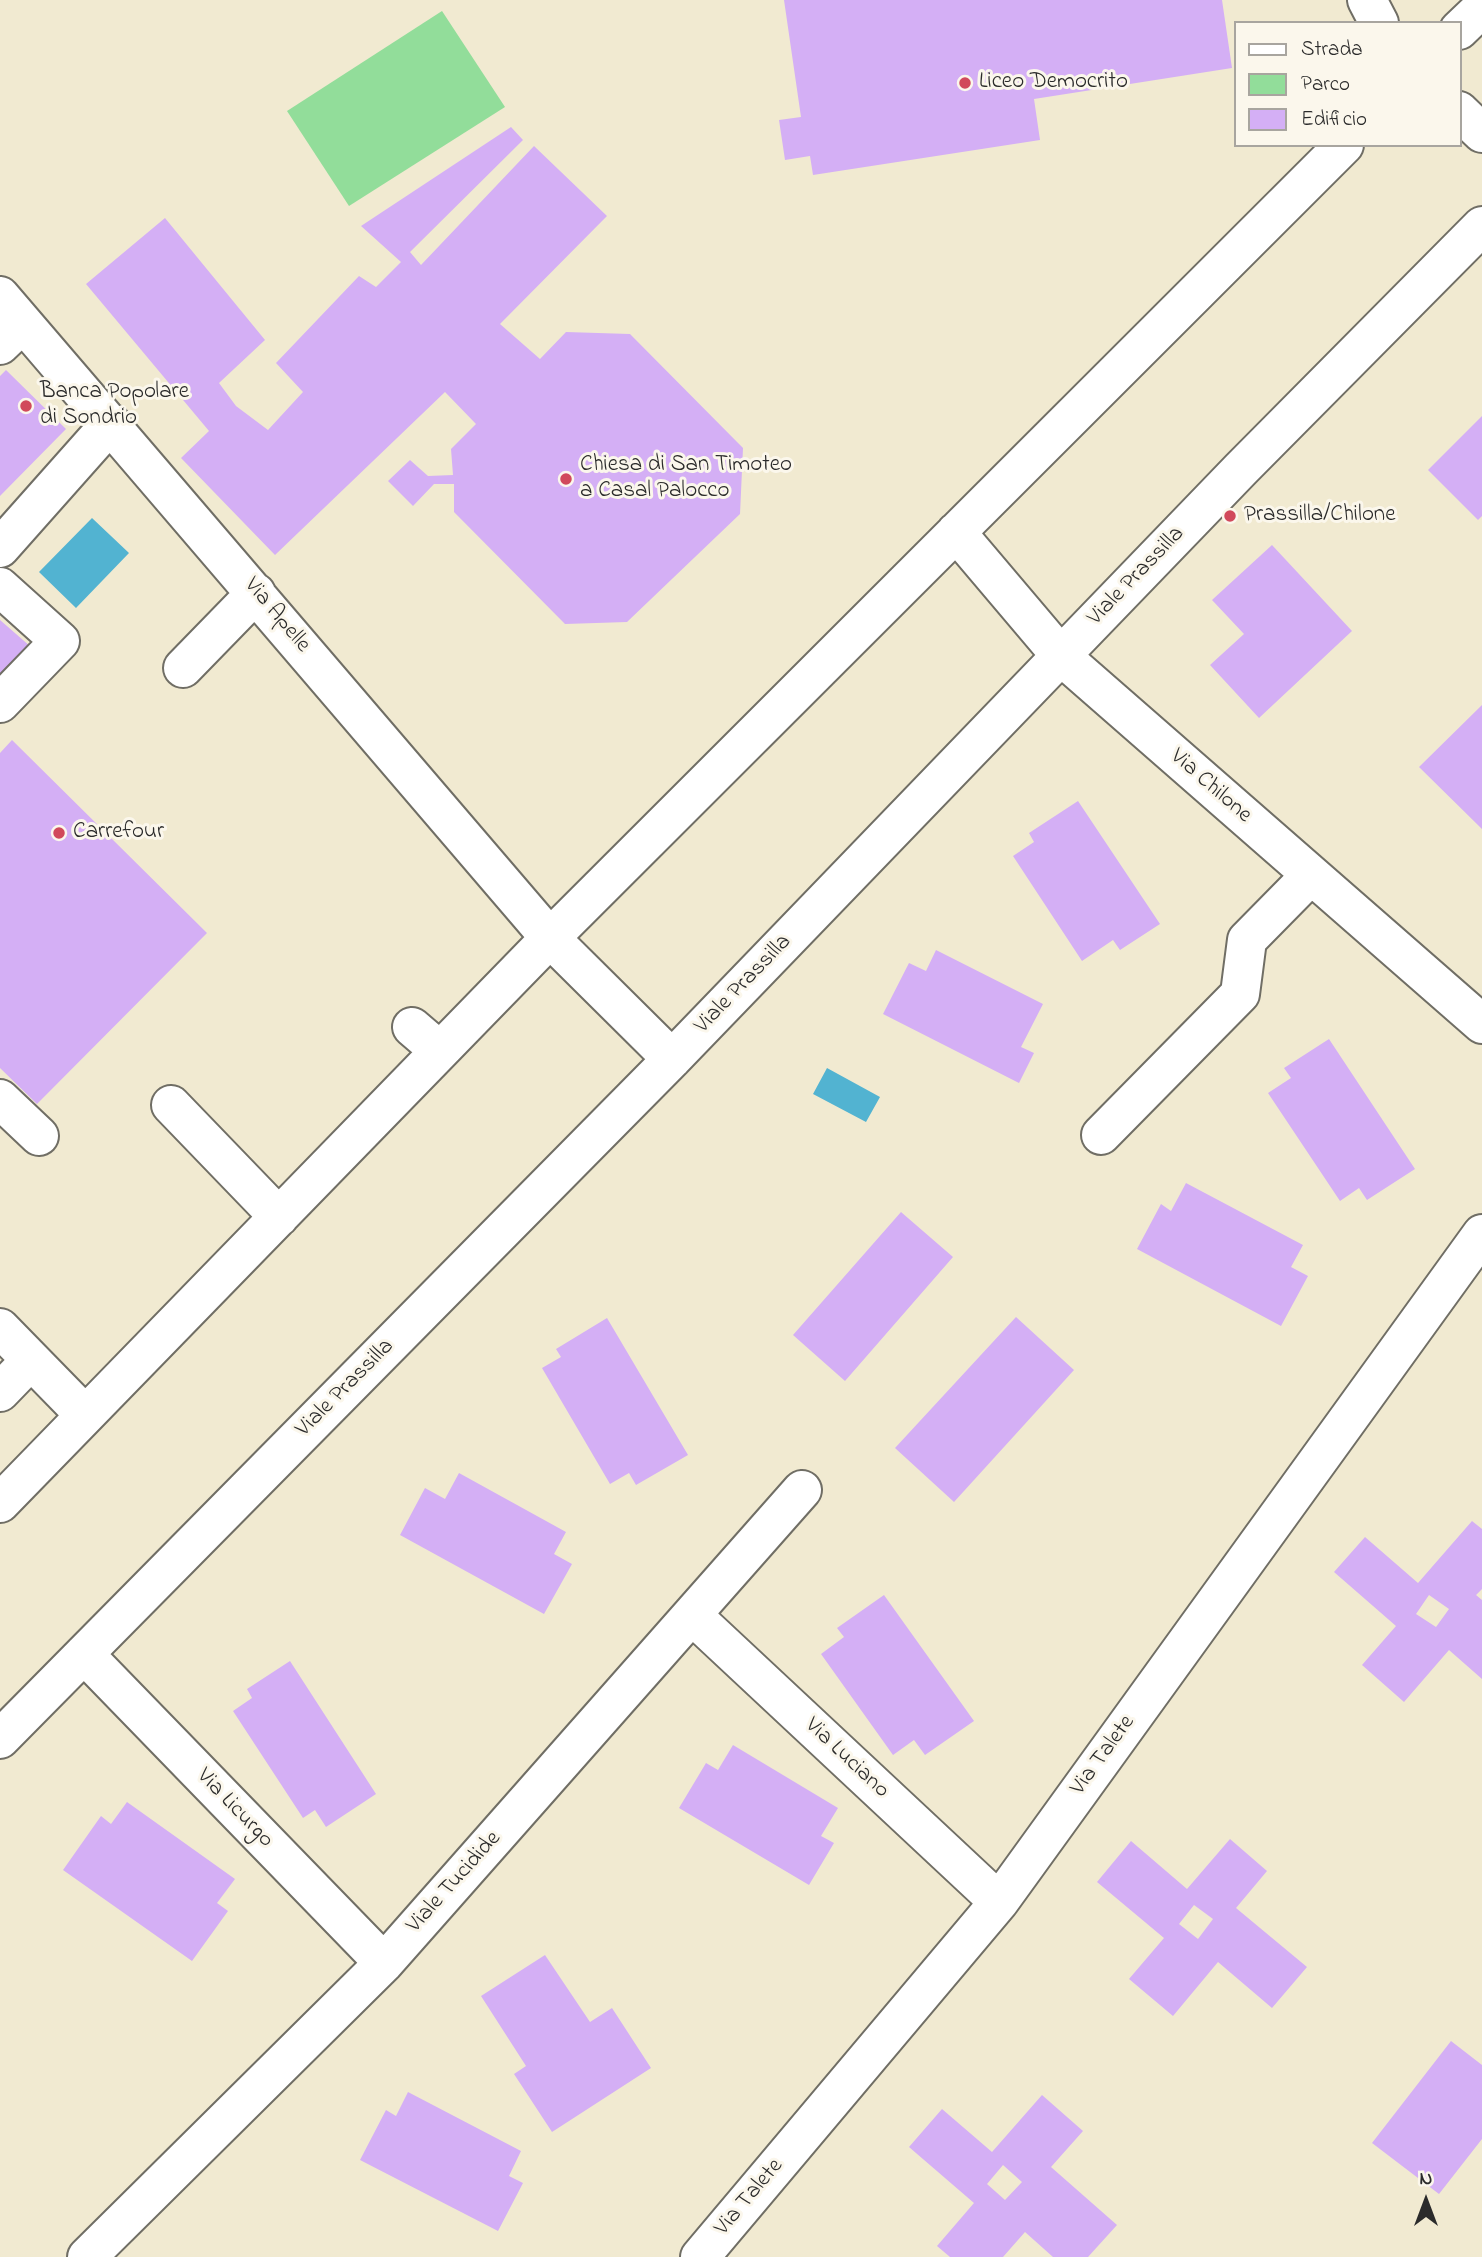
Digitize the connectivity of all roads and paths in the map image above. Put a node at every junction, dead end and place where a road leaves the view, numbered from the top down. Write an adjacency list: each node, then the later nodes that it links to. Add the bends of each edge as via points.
1 (1367, 0): 3 (street)
2 (1482, 8): 4 (street)
3 (1378, 21)
4 (1461, 28)
5 (1461, 113): 6 (street)
6 (1482, 133)
7 (1342, 147): 11 (street)
8 (1482, 226): 15 (street, Viale Prassilla)
9 (8, 322): 10 (street, Via Apelle)
10 (111, 422): 12 (street); 14 (street, Via Apelle)
11 (956, 532): 15 (street, Via Chilone); 19 (street)
12 (0, 548)
13 (0, 587): 17 (street, via 60,641)
14 (256, 593): 16 (street); 19 (street, Via Apelle)
15 (1061, 656): 18 (street, Via Chilone); 21 (street, Viale Prassilla)
16 (183, 668)
17 (0, 703)
18 (1311, 875): 20 (street, Via Chilone); 24 (street, via 1247,940 1240,994)
19 (550, 938): 21 (street, Via Apelle); 26 (street, via 426,1039)
20 (1481, 1020)
21 (672, 1059): 35 (street, Viale Prassilla)
22 (0, 1099): 25 (street)
23 (171, 1105): 26 (street)
24 (1101, 1135)
25 (39, 1136)
26 (279, 1217): 31 (street)
27 (1482, 1234): 37 (street, Via Talete)
28 (0, 1328): 29 (street)
29 (31, 1360): 30 (street); 31 (street)
30 (0, 1392)
31 (85, 1415): 33 (street)
32 (802, 1490): 34 (street, Viale Tucidide)
33 (0, 1503)
34 (693, 1616): 37 (street, Via Luciano); 38 (street, Viale Tucidide)
35 (84, 1654): 36 (street, Viale Prassilla); 38 (street, Via Licurgo)
36 (0, 1739)
37 (999, 1902): 40 (street, Via Talete)
38 (384, 1963): 39 (street, Viale Tucidide)
39 (87, 2257)
40 (700, 2257)

